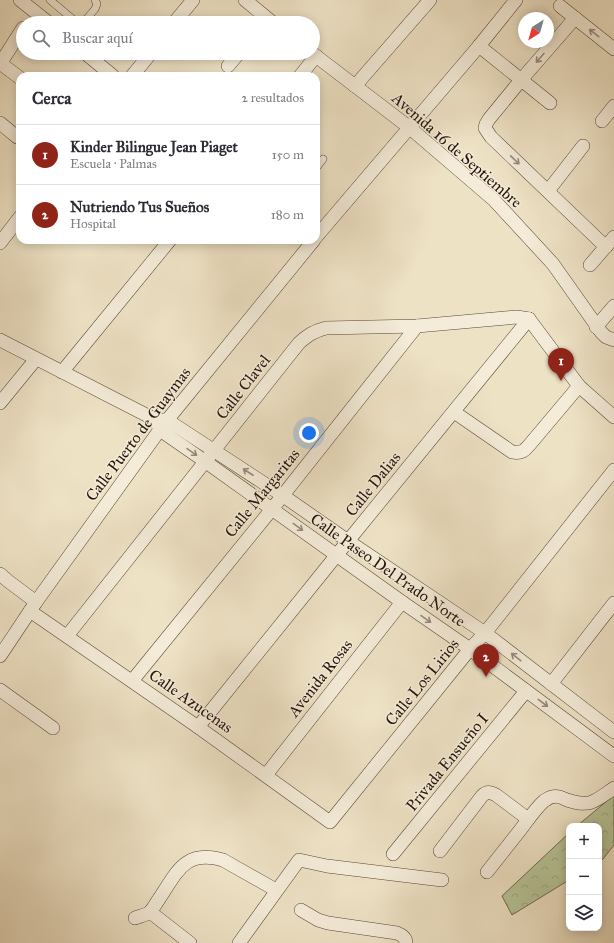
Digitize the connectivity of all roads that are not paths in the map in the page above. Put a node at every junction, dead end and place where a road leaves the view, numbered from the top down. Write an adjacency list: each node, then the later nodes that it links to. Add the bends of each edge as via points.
1 (20, 0): 9 (street)
2 (50, 0): 12 (lane)
3 (95, 0): 13 (lane, via 95,10)
4 (193, 0): 14 (street)
5 (245, 0): 15 (street)
6 (430, 0): 32 (street)
7 (516, 0): 18 (street)
8 (560, 6): 16 (street)
9 (34, 11): 10 (street); 11 (street)
10 (31, 16)
11 (40, 16)
12 (69, 16)
13 (89, 16)
14 (180, 16)
15 (262, 16)
16 (575, 18): 19 (street, one-way to 16); 31 (street, one-way to 31)
17 (16, 39): 25 (street)
18 (479, 46): 31 (street); 37 (street)
19 (614, 49)
20 (320, 59): 32 (street, Avenida 16 de Septiembre)
21 (94, 60): 27 (street)
22 (145, 60): 28 (street)
23 (233, 60): 26 (street)
24 (310, 60): 29 (street)
25 (0, 63): 30 (street)
26 (228, 66)
27 (108, 72)
28 (135, 72)
29 (303, 72)
30 (16, 75)
31 (521, 80): 33 (street); 42 (street, one-way to 42, via 489,119 485,128 491,137)
32 (355, 86): 37 (street, Avenida 16 de Septiembre)
33 (550, 103)
34 (614, 106): 35 (street)
35 (602, 121)
36 (0, 123): 38 (street)
37 (410, 128): 44 (street); 53 (street, Avenida 16 de Septiembre, via 494,200 553,264)
38 (16, 136)
39 (583, 146): 42 (street)
40 (323, 159): 41 (lane)
41 (320, 163)
42 (548, 191): 45 (street)
43 (16, 222): 46 (street)
44 (320, 232)
45 (610, 242): 49 (street)
46 (0, 243)
47 (167, 244): 57 (street)
48 (311, 244): 62 (street, Calle Puerto de Guaymas)
49 (590, 265)
50 (614, 306): 53 (street)
51 (529, 319): 52 (street, Calle Clavel, via 517,316); 58 (street); 60 (street, Calle Dalias)
52 (417, 326): 63 (street, Calle Clavel, via 316,330 299,343); 66 (street, Calle Margaritas)
53 (596, 327): 55 (street, Avenida 16 de Septiembre, via 606,337)
54 (0, 340): 56 (street)
55 (614, 340)
56 (36, 359): 57 (street); 59 (street)
57 (62, 372): 62 (street)
58 (579, 386): 60 (street, via 525,451 512,452); 61 (street)
59 (0, 402)
60 (454, 412): 68 (street, Calle Dalias)
61 (614, 417)
62 (161, 423): 63 (street, Calle Paseo Del Prado Norte); 64 (street, Calle Paseo Del Prado Norte, one-way to 64); 73 (street, Calle Puerto de Guaymas)
63 (215, 450): 64 (street, Calle Clavel); 66 (street, Calle Paseo Del Prado Norte, one-way to 63)
64 (206, 462): 67 (street, Calle Paseo Del Prado Norte); 75 (street, Calle Clavel)
65 (614, 470): 74 (street, Calle Los Lirios)
66 (282, 495): 67 (street, Calle Margaritas); 68 (street, Calle Paseo Del Prado Norte)
67 (272, 509): 69 (street, Calle Paseo Del Prado Norte, one-way to 69); 78 (street, Calle Margaritas)
68 (348, 541): 69 (street, Calle Dalias); 74 (street, Calle Paseo Del Prado Norte)
69 (337, 555): 71 (street, Calle Paseo Del Prado Norte); 82 (street, Calle Dalias)
70 (2, 582): 73 (street, Calle Azucenas)
71 (402, 602): 76 (street, Calle Paseo Del Prado Norte, one-way to 76); 86 (street, Avenida Rosas)
72 (614, 603): 79 (street)
73 (33, 607): 75 (street, Calle Azucenas); 77 (street, Calle Puerto de Guaymas)
74 (485, 633): 76 (street, Calle Los Lirios); 79 (street, Calle Paseo Del Prado Norte, one-way to 74)
75 (67, 636): 78 (street, Calle Azucenas)
76 (470, 649): 81 (street, Calle Paseo Del Prado Norte); 89 (street, Calle Los Lirios)
77 (0, 656)
78 (132, 681): 82 (street, Calle Azucenas)
79 (551, 684): 84 (street, Calle Paseo Del Prado Norte)
80 (0, 690): 83 (street)
81 (526, 691): 85 (street, Calle Paseo Del Prado Norte, one-way to 85); 91 (street, Privada Ensueño I)
82 (198, 727): 86 (street, Calle Azucenas)
83 (53, 728)
84 (613, 730)
85 (614, 756)
86 (266, 775): 89 (street, Calle Azucenas)
87 (614, 788): 88 (street, via 585,804 553,796 544,801)
88 (528, 819): 90 (street, via 488,792 482,796); 92 (street)
89 (330, 822)
90 (440, 851)
91 (393, 854)
92 (487, 872)
93 (442, 880): 94 (street, via 327,866 299,860)
94 (276, 890): 96 (street, via 223,860 213,857 193,859 180,868); 99 (street)
95 (301, 910): 100 (street, via 328,923 397,933)
96 (150, 912): 97 (street); 98 (street)
97 (135, 918)
98 (190, 943)
99 (239, 943)
100 (406, 943)

